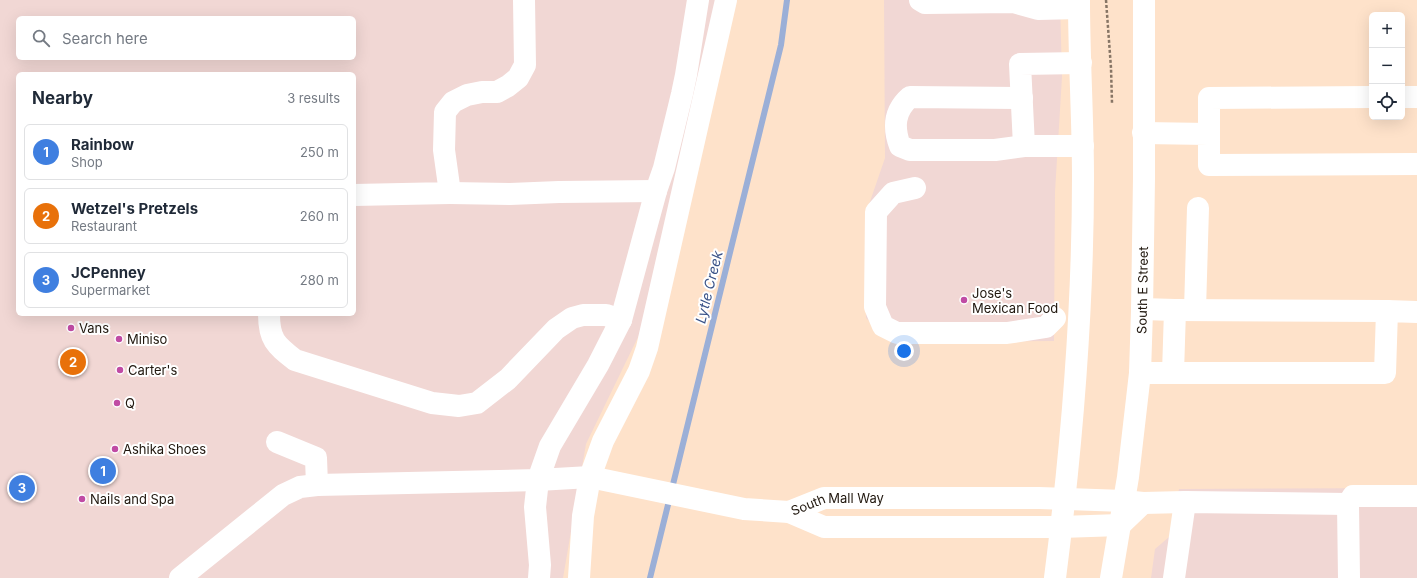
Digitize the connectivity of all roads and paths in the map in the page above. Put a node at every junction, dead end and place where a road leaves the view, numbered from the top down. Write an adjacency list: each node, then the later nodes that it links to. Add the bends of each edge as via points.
1 (524, 0): 21 (main road, via 525,65 518,78 497,92 467,95 453,102 445,112 444,150)
2 (698, 0): 20 (main road, via 686,75)
3 (726, 0): 34 (main road, via 647,348 639,371 603,441)
4 (920, 0): 7 (main road, via 925,3 1013,2 1038,9)
5 (1106, 0): 13 (path)
6 (1144, 0): 14 (main road, South E Street)
7 (1078, 4): 8 (main road)
8 (1081, 63): 12 (main road, via 1020,64); 17 (main road)
9 (1369, 97): 15 (main road, via 1209,98)
10 (1405, 97): 11 (main road)
11 (1417, 97)
12 (1022, 98): 16 (main road); 16 (main road, via 910,97 897,114 896,136 900,146 910,150 996,150)
13 (1112, 103)
14 (1143, 132): 15 (main road); 24 (main road, South E Street)
15 (1209, 134): 18 (main road, via 1209,165)
16 (1024, 146): 17 (main road)
17 (1083, 146): 39 (main road, via 1080,319)
18 (1417, 164)
19 (915, 188): 29 (main road, via 893,193 876,212 875,307 883,326 897,332 1007,333 1046,327)
20 (656, 191): 21 (main road); 30 (main road)
21 (450, 193): 22 (main road)
22 (356, 195)
23 (1198, 208): 25 (main road)
24 (1142, 309): 25 (main road); 31 (main road, South E Street)
25 (1185, 310): 26 (main road); 32 (main road)
26 (1387, 311): 27 (main road); 32 (main road, via 1385,373)
27 (1417, 312)
28 (268, 316): 30 (main road, via 268,329 278,346 295,360 432,403 459,406 477,403 508,379 556,329 572,318 606,315)
29 (1055, 318)
30 (621, 320): 35 (main road, via 598,365 550,446)
31 (1140, 373): 32 (main road); 40 (main road, South E Street, via 1129,469)
32 (1174, 373)
33 (278, 442): 36 (main road, via 316,458)
34 (596, 478): 35 (main road); 43 (main road, via 744,509); 49 (main road, via 583,516)
35 (538, 480): 36 (main road); 48 (main road, via 535,508)
36 (317, 485): 47 (main road, via 300,487 282,495)
37 (1417, 496): 42 (main road, via 1353,496)
38 (879, 498): 39 (main road, South Mall Way); 43 (main road, South Mall Way, via 824,498); 45 (main road)
39 (1064, 498): 40 (main road, South Mall Way); 46 (main road)
40 (1133, 502): 41 (main road, South Mall Way); 44 (main road, South E Street)
41 (1184, 502): 42 (main road, South Mall Way); 52 (main road)
42 (1348, 504): 53 (main road)
43 (789, 512): 45 (main road, South Mall Way, via 824,527)
44 (1120, 525): 46 (main road, South Mall Way); 51 (main road, South E Street)
45 (878, 527): 46 (main road, South Mall Way)
46 (1061, 527): 50 (main road)
47 (180, 578)
48 (539, 578)
49 (579, 578)
50 (1055, 578)
51 (1111, 578)
52 (1174, 578)
53 (1349, 578)

